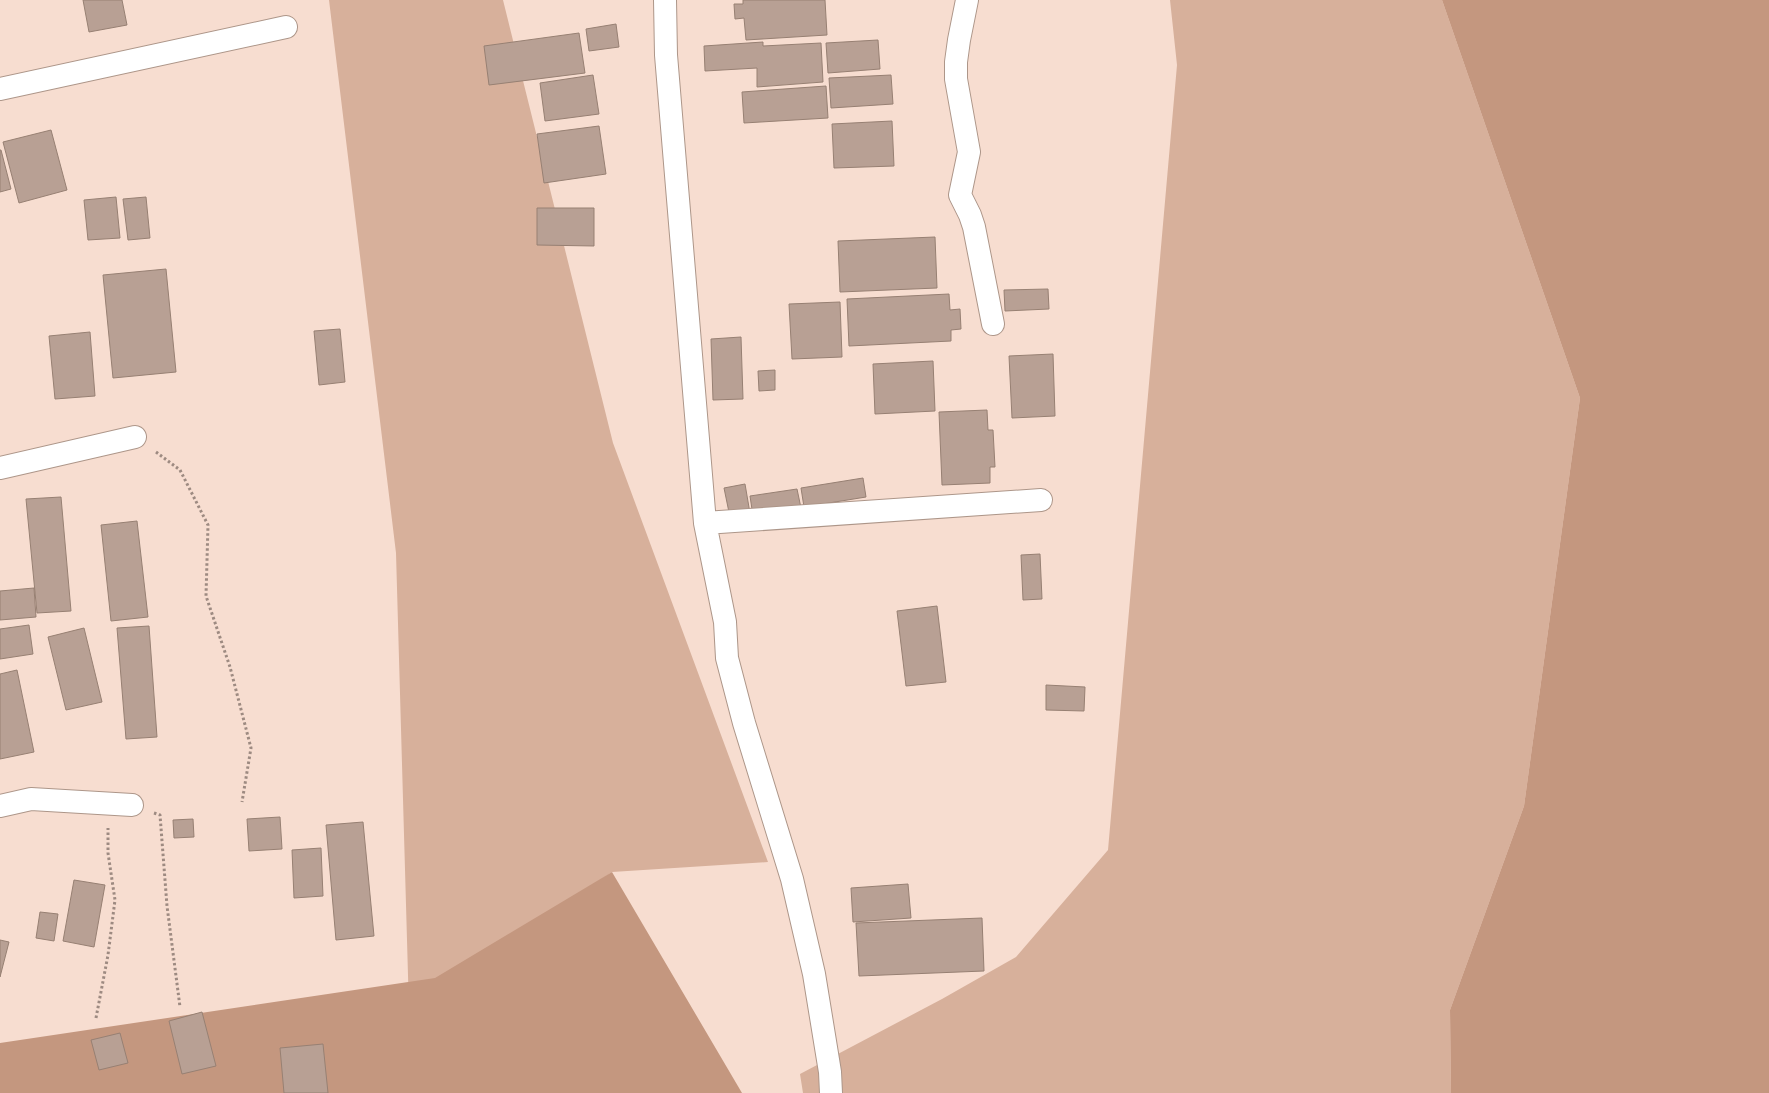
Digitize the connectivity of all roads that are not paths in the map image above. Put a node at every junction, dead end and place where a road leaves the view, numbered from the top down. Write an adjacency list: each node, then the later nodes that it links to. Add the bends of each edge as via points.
1 (665, 0): 9 (street, via 666,65)
2 (967, 0): 5 (street, via 956,62 956,79 970,152 960,195 974,227)
3 (286, 27): 4 (street)
4 (0, 90)
5 (993, 324)
6 (135, 437): 7 (street)
7 (0, 468)
8 (1041, 500): 9 (street)
9 (706, 523): 12 (street, via 725,622 727,658 792,879 814,974)
10 (132, 805): 11 (street, via 31,799)
11 (0, 806)
12 (831, 1093)

